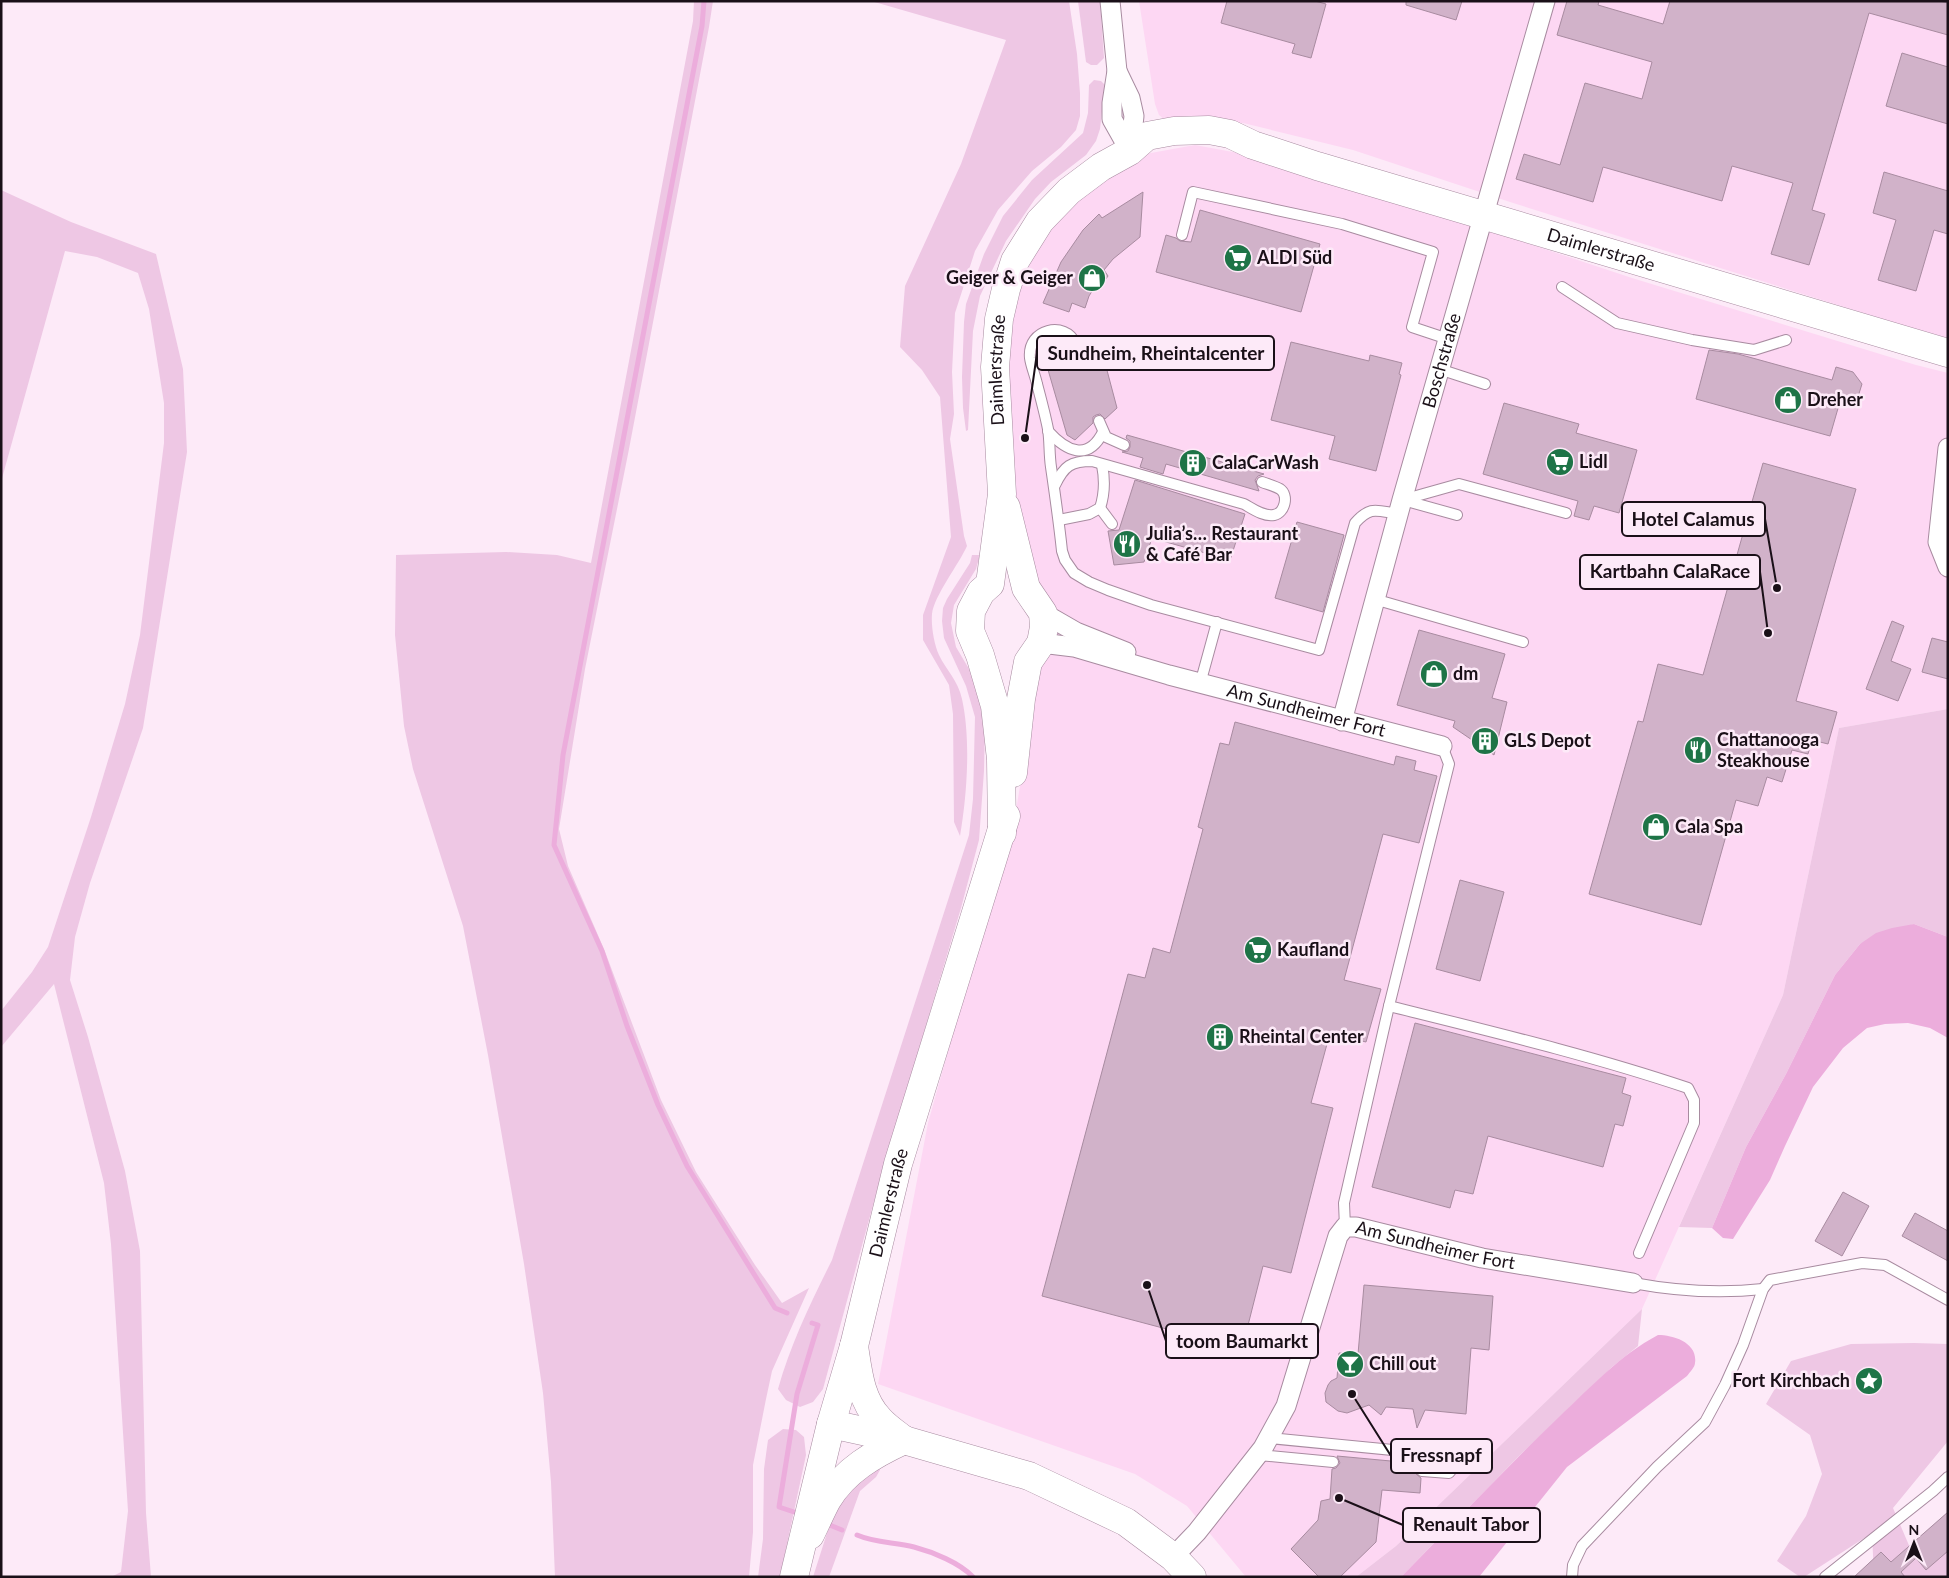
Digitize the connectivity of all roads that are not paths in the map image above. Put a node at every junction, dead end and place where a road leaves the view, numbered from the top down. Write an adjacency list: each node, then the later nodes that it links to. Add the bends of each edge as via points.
1 (1110, 1): 3 (street, via 1118,71 1112,119)
2 (1545, 1): 4 (street, Boschstraße)
3 (1130, 151): 4 (main road, Daimlerstraße, via 1151,153 1175,148 1253,145); 21 (main road, Daimlerstraße, via 1068,191 1040,221 1015,261 999,319 995,367)
4 (1483, 214): 7 (street, Boschstraße); 10 (main road, Daimlerstraße)
5 (1182, 235): 7 (lane, via 1193,192 1342,224 1433,252 1412,327)
6 (1562, 287): 8 (lane, via 1617,323 1754,350)
7 (1448, 339): 11 (street, Boschstraße)
8 (1786, 340)
9 (1075, 343): 14 (lane, via 1072,336 1054,330 1038,334 1033,340 1030,358)
10 (1948, 353)
11 (1439, 369): 12 (lane); 22 (street, Boschstraße)
12 (1484, 384)
13 (1099, 421): 15 (lane)
14 (1048, 431): 15 (lane, via 1070,450 1084,451 1094,446); 20 (lane, via 1050,466)
15 (1103, 432): 16 (lane, via 1113,441)
16 (1124, 444)
17 (1948, 448): 28 (street, via 1938,542)
18 (1102, 465): 19 (lane, via 1275,515 1282,510 1284,492); 20 (lane, via 1080,461 1068,466 1060,473); 23 (lane, via 1105,478)
19 (1262, 482)
20 (1055, 485): 26 (lane)
21 (1002, 494): 29 (main road, Daimlerstraße); 30 (main road, Daimlerstraße)
22 (1400, 507): 24 (lane, via 1459,484); 25 (lane); 31 (street, Boschstraße); 33 (lane, via 1365,512 1355,523 1319,650)
23 (1100, 508): 26 (lane, via 1089,514); 27 (lane)
24 (1566, 513)
25 (1458, 515)
26 (1059, 520): 33 (lane, via 1062,551 1074,572 1089,582 1151,605)
27 (1112, 524)
28 (1948, 567)
29 (990, 584): 30 (main road, via 1008,582); 36 (main road, Daimlerstraße, via 981,592 971,611 970,631)
30 (1026, 588): 32 (main road, Daimlerstraße)
31 (1374, 599): 34 (lane); 39 (street, Boschstraße)
32 (1043, 613): 35 (main road, Daimlerstraße, via 1044,627); 37 (street, Am Sundheimer Fort, via 1076,632 1135,656)
33 (1217, 622): 38 (lane)
34 (1523, 642)
35 (1035, 652): 36 (main road, via 1008,667 993,665); 37 (street, Am Sundheimer Fort, via 1074,647); 41 (main road, Daimlerstraße, via 1021,699 1010,799)
36 (980, 655): 41 (main road, Daimlerstraße, via 994,706 999,741)
37 (1169, 676): 38 (street, Am Sundheimer Fort)
38 (1200, 684): 39 (street, Am Sundheimer Fort)
39 (1342, 721): 40 (street, Am Sundheimer Fort)
40 (1442, 746): 42 (lane, via 1448,764)
41 (1002, 833): 48 (main road, Daimlerstraße, via 898,1164)
42 (1389, 1006): 43 (lane, via 1344,1203); 44 (lane, via 1533,1042 1688,1088 1694,1100 1694,1123)
43 (1345, 1228): 45 (street, Am Sundheimer Fort, via 1356,1227 1482,1258); 50 (street, Am Sundheimer Fort, via 1338,1236 1286,1406)
44 (1639, 1253)
45 (1633, 1283): 46 (lane, via 1713,1292)
46 (1763, 1289): 47 (lane, via 1770,1280 1862,1263 1885,1265); 59 (lane, via 1729,1378 1705,1422 1582,1546 1573,1565)
47 (1948, 1300)
48 (854, 1346): 49 (main road, Daimlerstraße); 51 (main road, via 859,1381 867,1401 878,1419)
49 (831, 1424): 51 (main road); 57 (main road, Daimlerstraße)
50 (1269, 1438): 52 (street, Am Sundheimer Fort); 54 (lane, via 1444,1455 1453,1459 1454,1467 1449,1473)
51 (904, 1440): 56 (main road, via 1029,1476 1126,1522); 57 (main road, via 877,1453 846,1476 828,1498)
52 (1259, 1455): 53 (lane); 56 (street, Am Sundheimer Fort)
53 (1333, 1462)
54 (1422, 1471)
55 (1948, 1477): 60 (lane)
56 (1173, 1557): 58 (main road)
57 (796, 1568)
58 (1192, 1577)
59 (1572, 1577)
60 (1825, 1577)

